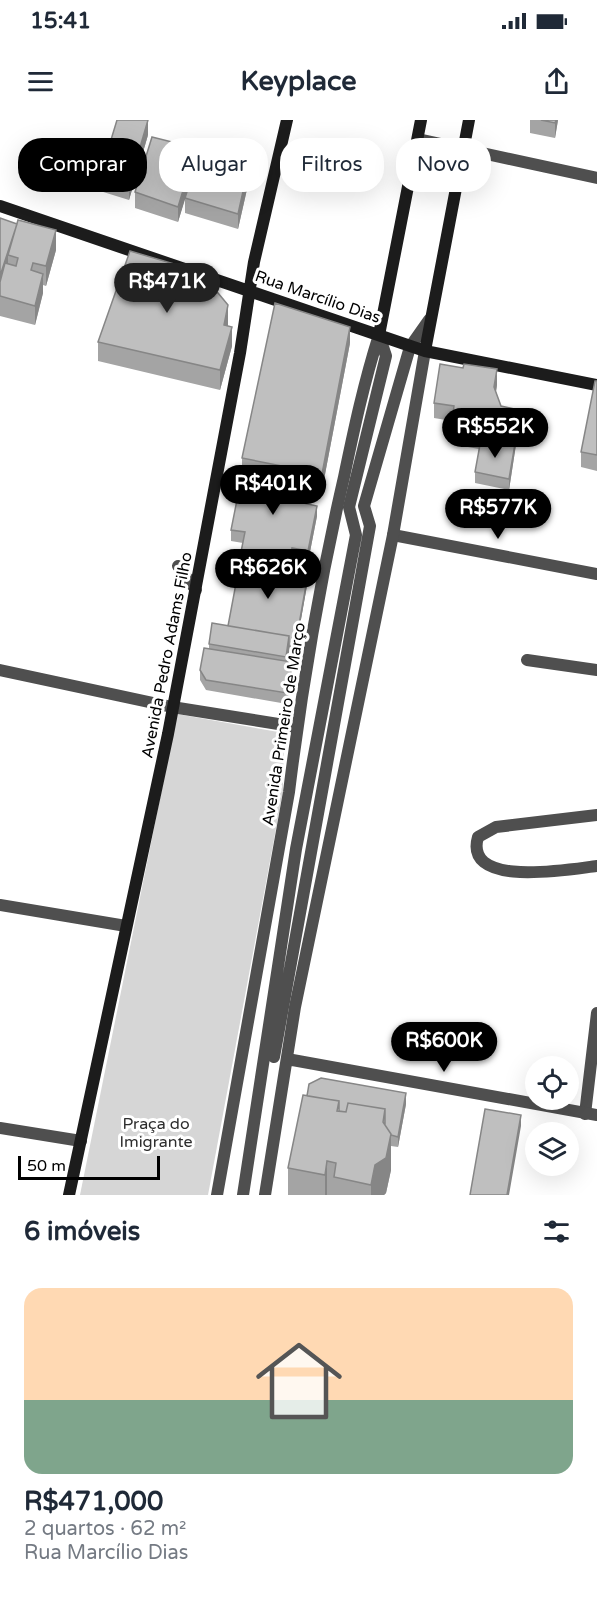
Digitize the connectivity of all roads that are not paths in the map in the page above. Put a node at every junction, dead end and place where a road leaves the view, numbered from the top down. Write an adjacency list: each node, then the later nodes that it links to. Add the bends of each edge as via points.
1 (286, 120): 11 (main road, Avenida Pedro Adams Filho)
2 (422, 120): 4 (main road, Avenida Primeiro de Março)
3 (469, 120): 5 (main road)
4 (418, 138)
5 (466, 138)
6 (491, 155): 7 (street)
7 (597, 178)
8 (407, 192): 13 (main road, Avenida Primeiro de Março)
9 (455, 192): 12 (main road)
10 (0, 206): 11 (main road, Rua Marcílio Dias)
11 (249, 290): 13 (main road, Rua Marcílio Dias); 20 (main road, Avenida Pedro Adams Filho)
12 (429, 320): 14 (street); 15 (main road)
13 (379, 335): 14 (main road, Rua Marcílio Dias); 25 (street, Avenida Primeiro de Março, via 367,371 332,528); 28 (street, via 386,356 349,507 356,535)
14 (410, 347): 15 (main road, Rua Marcílio Dias); 33 (street, via 364,506 370,526)
15 (425, 351): 16 (main road, Rua Marcílio Dias); 17 (street)
16 (597, 385)
17 (393, 535): 19 (street); 34 (street)
18 (178, 566): 20 (street)
19 (597, 574)
20 (196, 590): 24 (main road, Avenida Pedro Adams Filho)
21 (527, 660): 23 (street)
22 (0, 670): 24 (street)
23 (597, 670)
24 (172, 707): 25 (street); 31 (main road, Avenida Pedro Adams Filho)
25 (297, 727): 27 (street, Avenida Primeiro de Março)
26 (597, 815): 29 (street, via 496,827 478,837 475,847 478,858 503,871)
27 (285, 817): 28 (street); 39 (street, Avenida Primeiro de Março)
28 (296, 849): 33 (street)
29 (597, 866)
30 (0, 905): 31 (street)
31 (126, 926): 37 (main road, Avenida Pedro Adams Filho)
32 (597, 1013): 35 (street)
33 (268, 1057): 34 (street); 40 (street)
34 (287, 1059): 35 (street); 41 (street)
35 (591, 1114)
36 (0, 1128): 37 (street)
37 (81, 1141): 38 (main road, Avenida Pedro Adams Filho)
38 (69, 1195)
39 (217, 1195)
40 (243, 1195)
41 (265, 1195)

